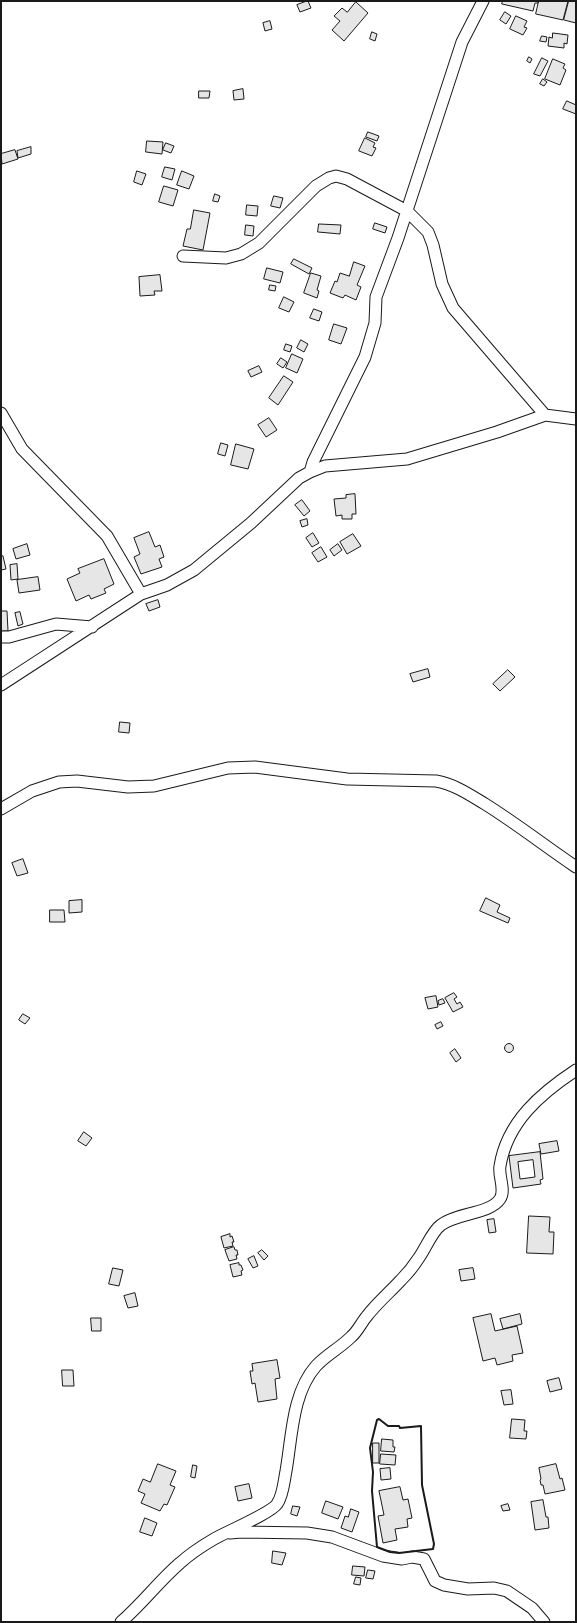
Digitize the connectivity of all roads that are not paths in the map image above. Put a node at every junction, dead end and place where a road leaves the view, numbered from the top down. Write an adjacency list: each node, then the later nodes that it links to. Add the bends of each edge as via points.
1 (483, 1): 2 (street, via 462,42)
2 (407, 211): 3 (street, via 347,179 336,176 316,186 260,243 241,254 226,258); 5 (street, via 428,232 434,245 442,284 453,308); 7 (street, via 376,297 375,323 365,357)
3 (183, 256)
4 (1, 413): 8 (street, via 22,449 107,536)
5 (545, 415): 6 (street); 7 (street, via 408,459 325,466)
6 (576, 419)
7 (310, 472): 8 (street, via 299,478 251,523 194,570 167,585)
8 (141, 594): 9 (street)
9 (92, 627): 10 (street, via 56,624); 11 (street)
10 (1, 637)
11 (1, 685)
12 (1, 810): 13 (street, via 32,791 59,782 77,781 128,787 154,786 228,768 255,767 347,779 436,781 449,783 480,801 517,824)
13 (576, 867)
14 (576, 1070): 15 (street, via 543,1094 520,1120 503,1153 499,1171 502,1191 501,1198 496,1204 441,1224 400,1282 366,1316 355,1333 316,1367 297,1401 285,1478 278,1503)
15 (224, 1534): 16 (street, via 179,1564); 17 (street, via 307,1533 332,1537 383,1556 424,1559 436,1581 468,1589 494,1588 507,1591 532,1608)
16 (121, 1622)
17 (544, 1622)

